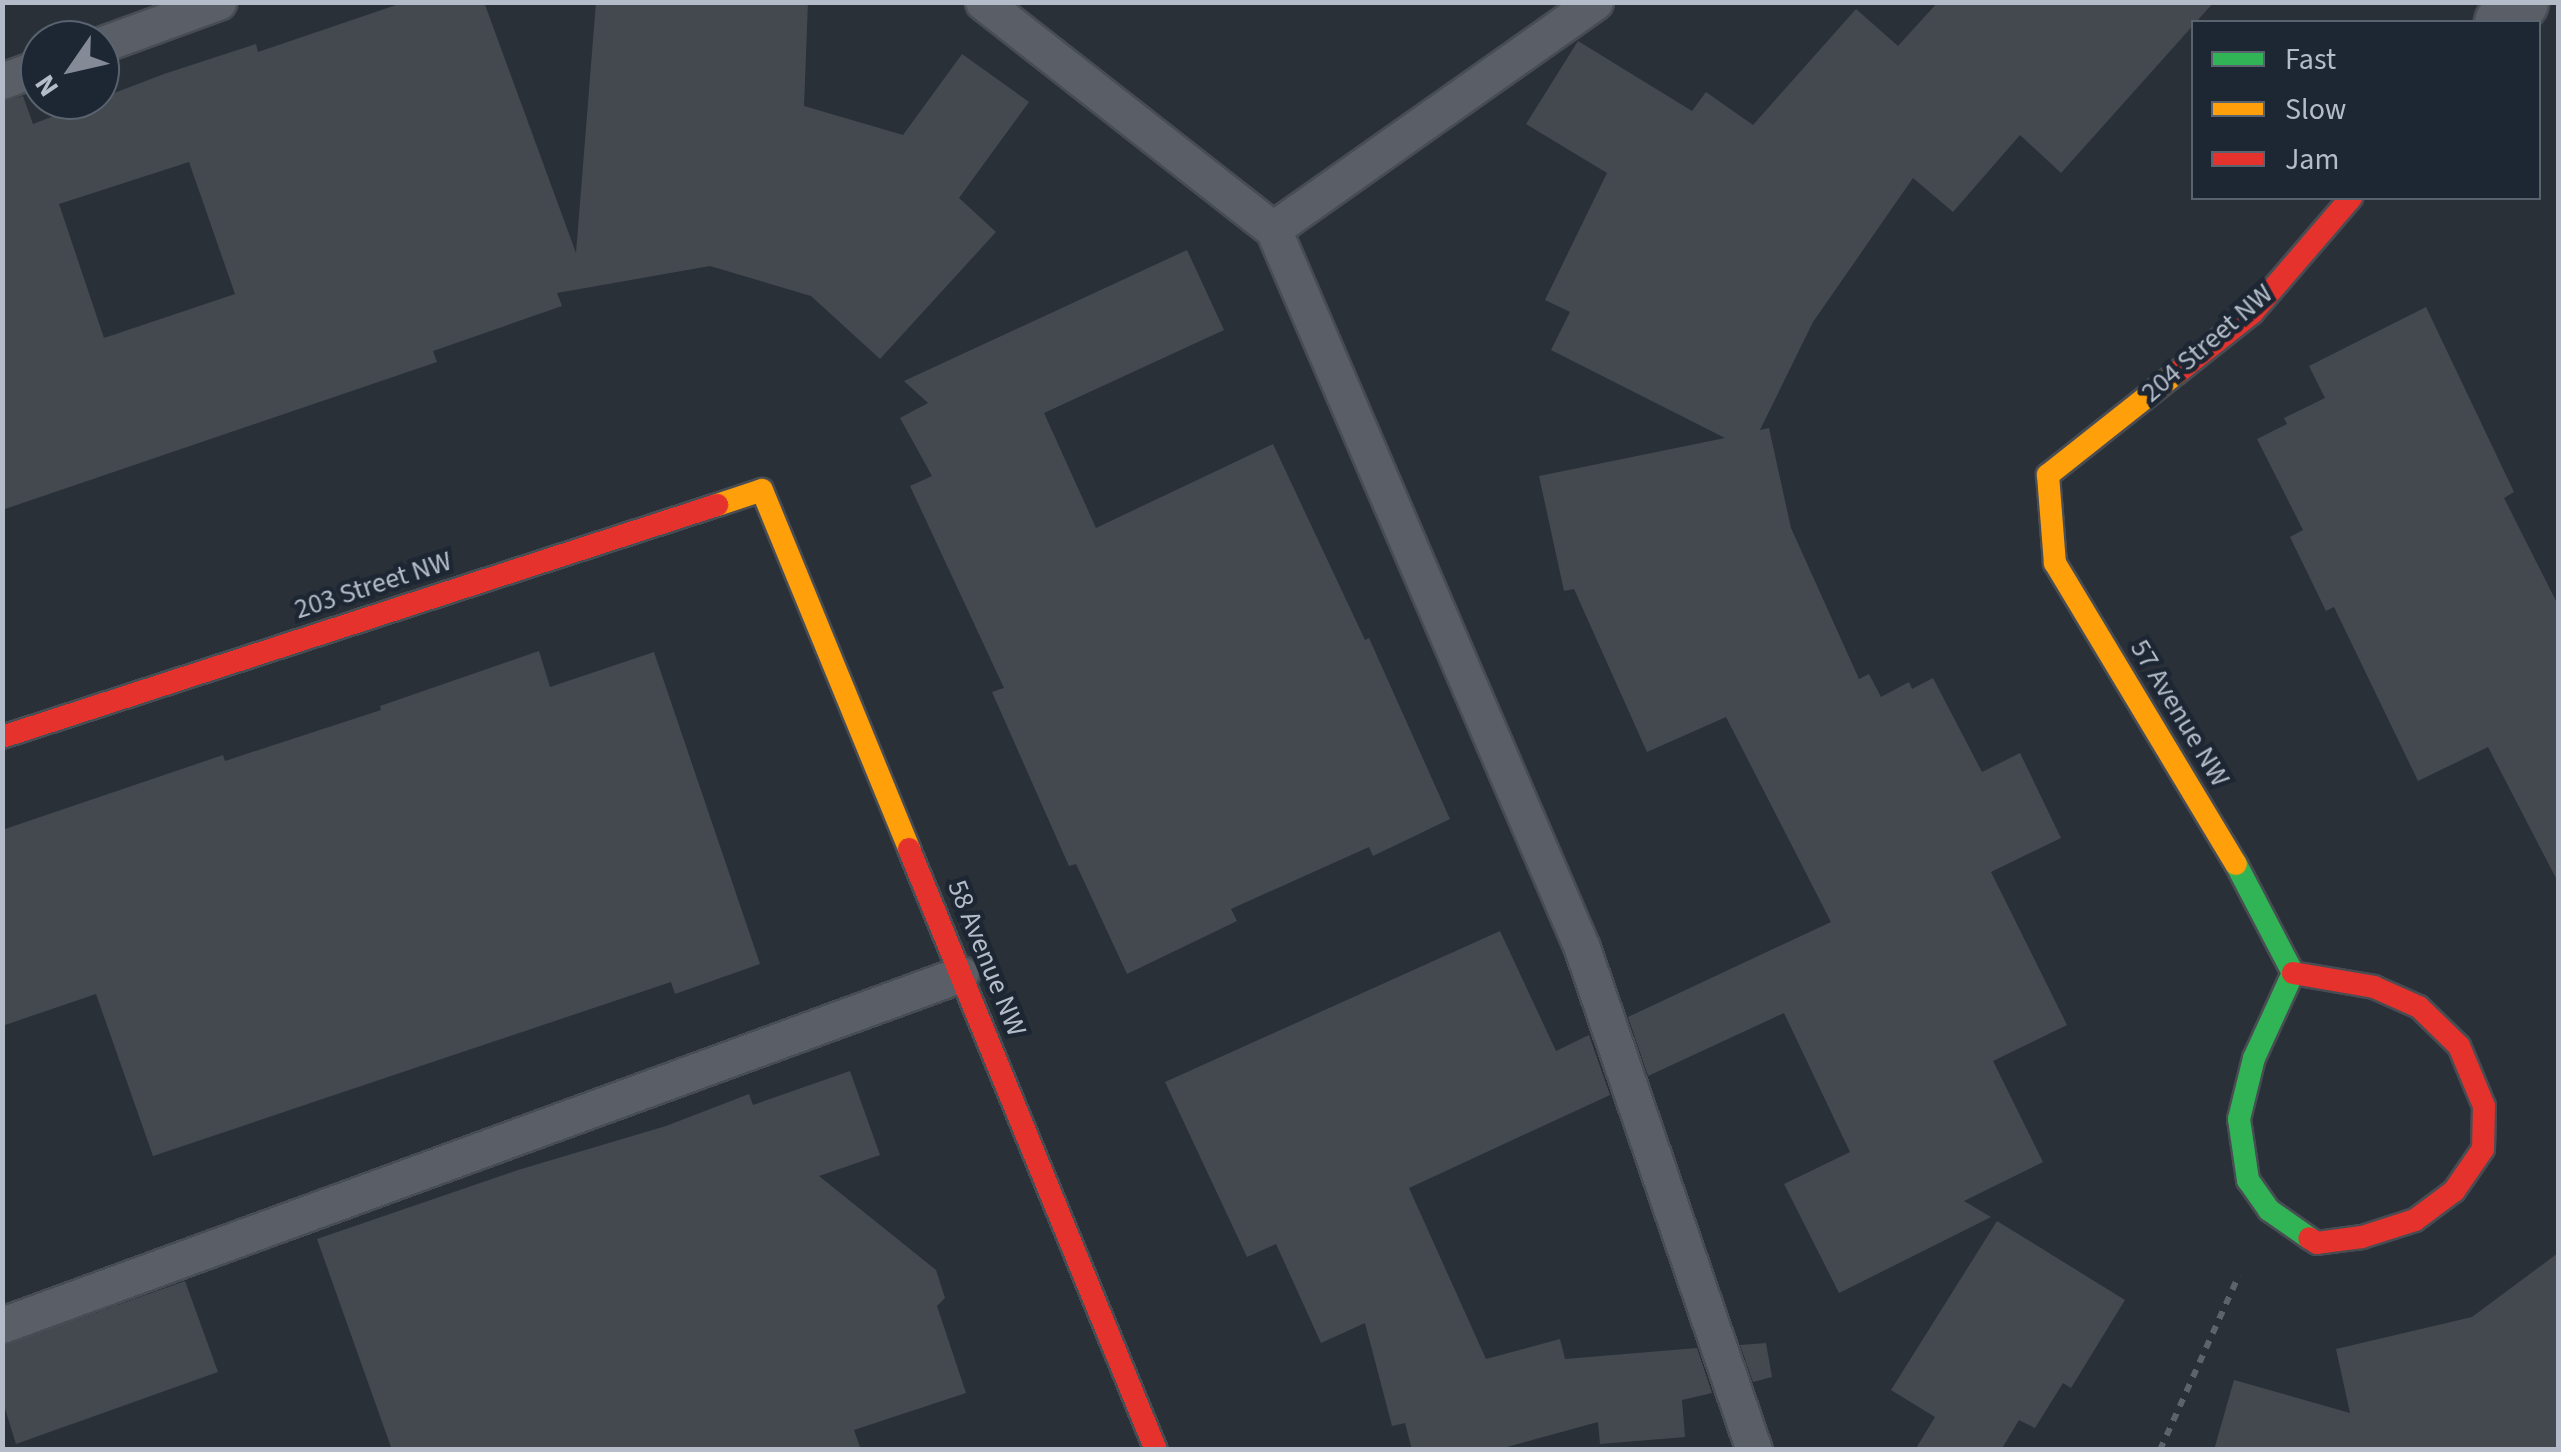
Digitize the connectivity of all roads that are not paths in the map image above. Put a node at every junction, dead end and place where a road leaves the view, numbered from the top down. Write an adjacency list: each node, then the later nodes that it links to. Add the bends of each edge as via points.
1 (218, 2): 4 (lane)
2 (984, 2): 6 (lane)
3 (1595, 2): 6 (lane)
4 (120, 38)
5 (2349, 200): 7 (street, 204 Street NW, via 2252,313)
6 (1273, 230): 14 (lane, via 1582,948)
7 (2048, 474): 10 (street, 57 Avenue NW, via 2055,563 2263,908)
8 (762, 490): 9 (street, 203 Street NW); 11 (street, 58 Avenue NW)
9 (2, 736)
10 (2293, 973): 10 (street, via 2254,1058 2239,1119 2248,1180 2268,1210 2317,1243 2362,1238 2415,1220 2454,1191 2484,1149 2484,1106 2459,1046 2419,1007 2374,986)
11 (961, 974): 12 (lane); 13 (street, 58 Avenue NW)
12 (2, 1325)
13 (1156, 1450)
14 (1754, 1450)

